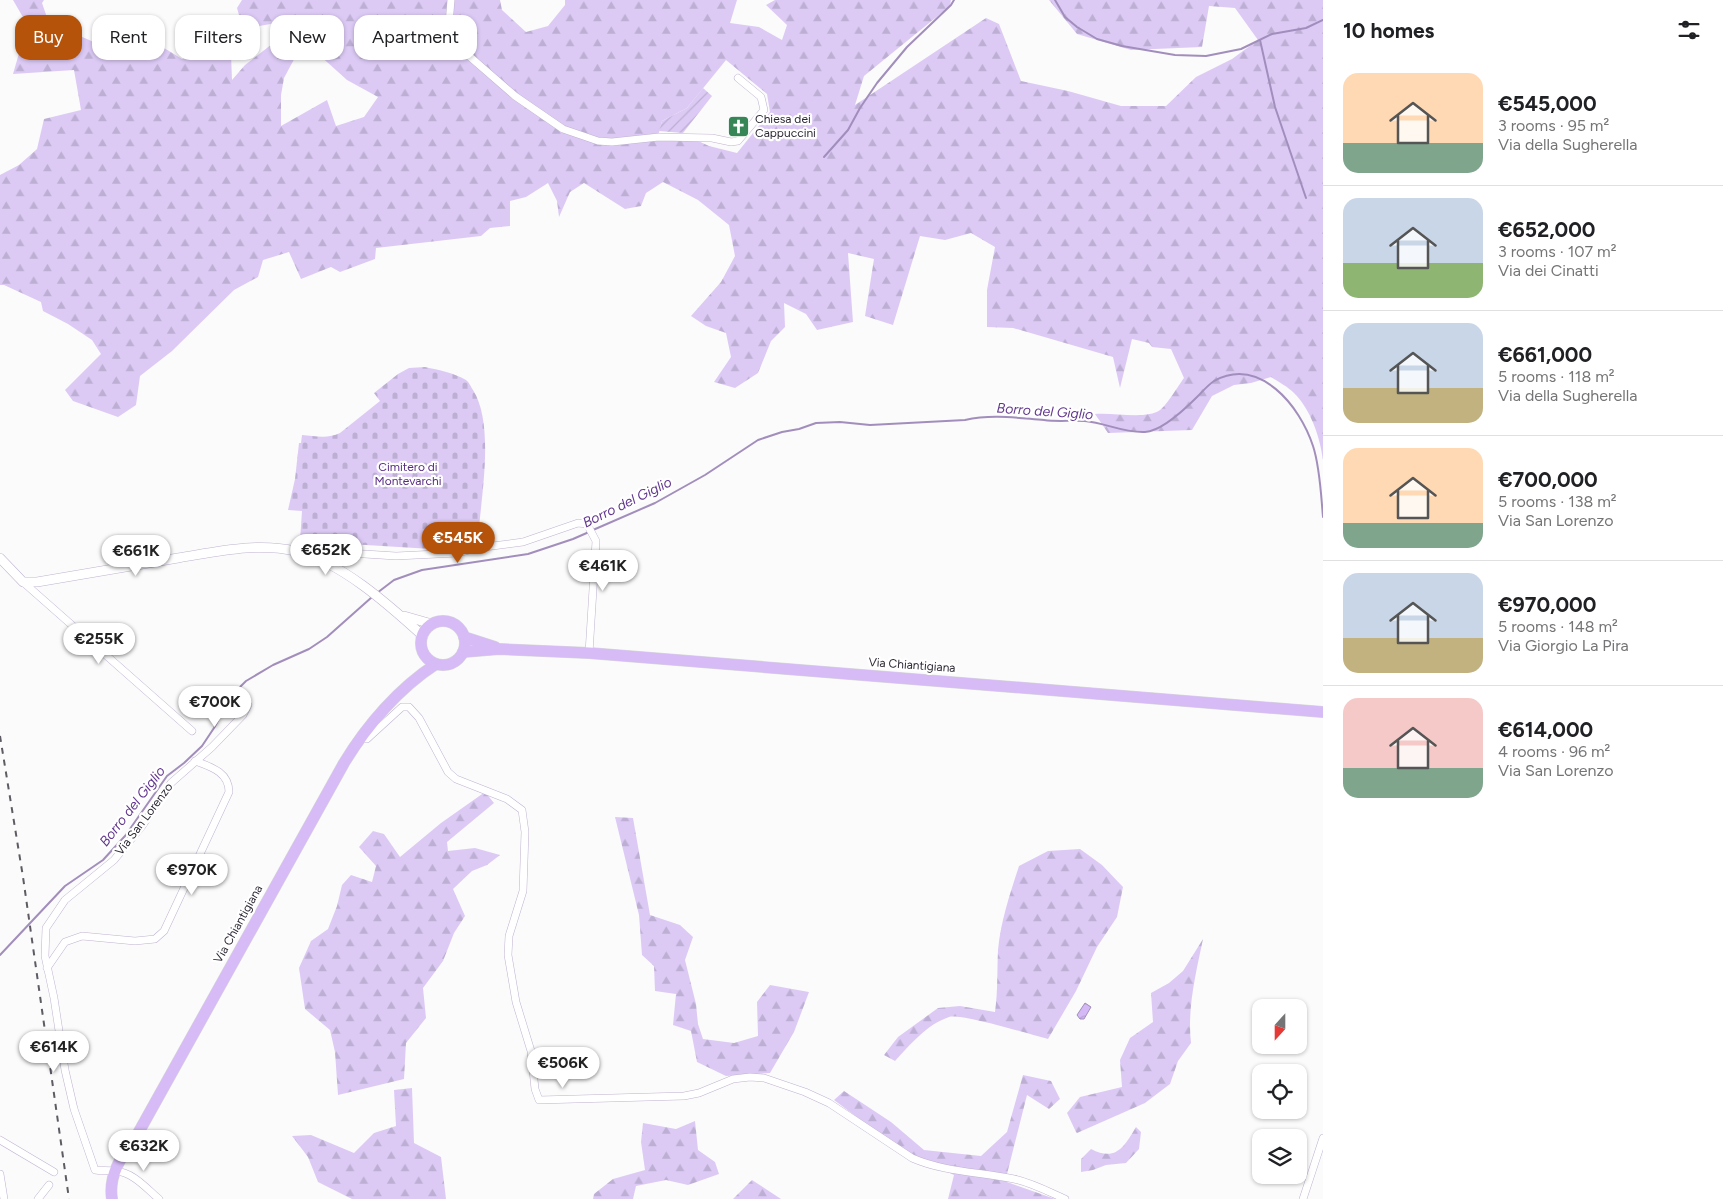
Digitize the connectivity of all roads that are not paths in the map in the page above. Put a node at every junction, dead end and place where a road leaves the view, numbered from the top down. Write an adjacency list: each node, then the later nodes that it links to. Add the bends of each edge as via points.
1 (451, 0): 2 (street, via 450,24 461,49 547,119 563,129 598,141 659,137 738,141 764,110 761,97)
2 (738, 78)
3 (0, 558): 5 (street)
4 (324, 561): 5 (street, via 295,551 266,548 231,550); 6 (street); 13 (street, via 333,552 396,556 458,553 523,542 578,523 587,524 596,541)
5 (23, 582): 18 (street)
6 (401, 616): 7 (street); 8 (street)
7 (432, 624): 8 (main road); 9 (main road, Via Chiantigiana, via 451,623)
8 (423, 636): 12 (main road, Via Chiantigiana)
9 (464, 637): 10 (main road, Via Chiantigiana); 11 (main road)
10 (499, 648): 11 (main road, Via Chiantigiana); 13 (main road, Via Chiantigiana)
11 (463, 652): 14 (main road, Via Chiantigiana, via 449,664)
12 (424, 653): 14 (main road); 15 (main road, Via Chiantigiana)
13 (589, 653): 17 (main road, Via Chiantigiana)
14 (436, 664): 15 (main road, Via Chiantigiana)
15 (410, 682): 19 (main road, Via Chiantigiana)
16 (248, 705): 20 (street, Via San Lorenzo, via 243,715)
17 (1323, 712)
18 (192, 731)
19 (359, 738): 24 (main road, Via Chiantigiana); 32 (street, via 367,739 402,707 409,707 419,718 448,772 456,779 507,799 522,810 525,832 523,891 509,936 508,955 516,1002 531,1051 535,1089 540,1100 684,1096 733,1079 764,1078 829,1103 912,1158 954,1170 1016,1180)
20 (195, 761): 21 (street, Via San Lorenzo, via 171,783 114,860 66,900 46,928); 21 (street, via 220,771 229,784 230,792 164,931 155,939 135,941 82,936 66,942)
21 (47, 968): 24 (street, Via San Lorenzo, via 64,1070 94,1170)
22 (1323, 1138): 33 (street)
23 (0, 1140): 25 (street)
24 (115, 1170): 30 (main road); 31 (street, via 136,1179)
25 (54, 1172)
26 (0, 1174): 28 (street)
27 (49, 1185): 29 (street)
28 (4, 1199)
29 (38, 1199)
30 (112, 1199)
31 (159, 1199)
32 (1065, 1199)
33 (1303, 1199)

